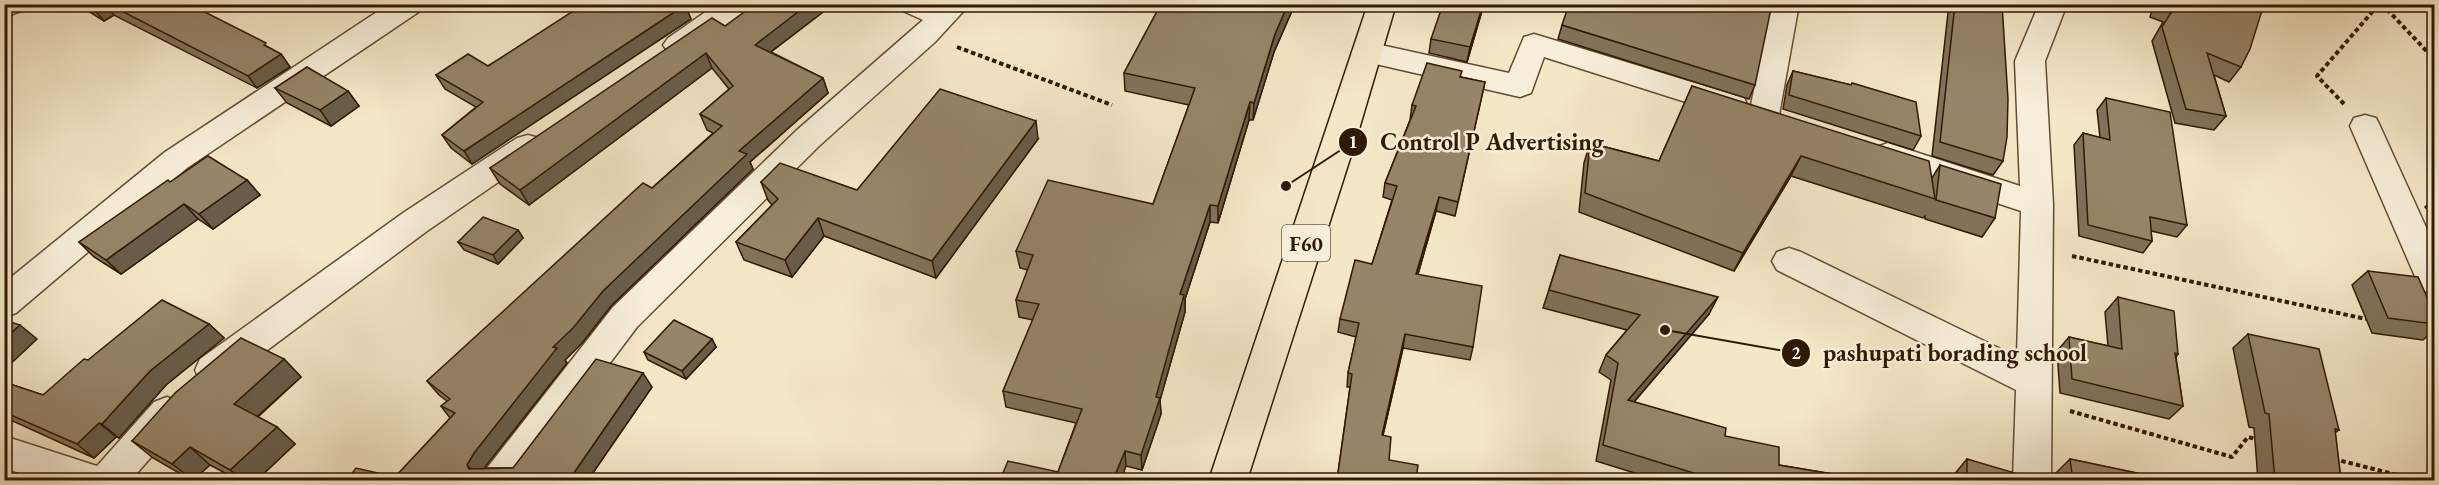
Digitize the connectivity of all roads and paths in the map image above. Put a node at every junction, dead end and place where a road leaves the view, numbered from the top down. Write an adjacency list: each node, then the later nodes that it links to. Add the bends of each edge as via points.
1 (11, 4): 9 (street)
2 (410, 4): 22 (street, via 176,160)
3 (738, 4): 13 (street)
4 (913, 4): 10 (street)
5 (1382, 4): 11 (main road, F60)
6 (1785, 4): 11 (street, via 1775,119 1534,45 1520,86)
7 (2053, 4): 18 (street, via 2030,61)
8 (2380, 4): 12 (path); 15 (path, via 2317,76)
9 (4, 8)
10 (941, 19): 14 (path); 30 (street, via 808,138 625,317)
11 (1367, 52): 31 (main road, F60)
12 (2434, 59)
13 (650, 64)
14 (1112, 105)
15 (2365, 126): 21 (street)
16 (552, 130): 29 (street, via 228,356 180,398)
17 (1865, 148): 18 (street)
18 (2037, 204): 19 (street)
19 (2037, 249): 23 (path); 24 (street)
20 (1789, 261): 24 (street)
21 (2434, 281)
22 (4, 303)
23 (2366, 319)
24 (2034, 392): 25 (path, via 2232,457 2248,437); 32 (street)
25 (2271, 443)
26 (4, 452): 28 (street)
27 (2327, 457): 33 (path)
28 (90, 480)
29 (108, 480)
30 (500, 480)
31 (1228, 480)
32 (2032, 480)
33 (2417, 480)

